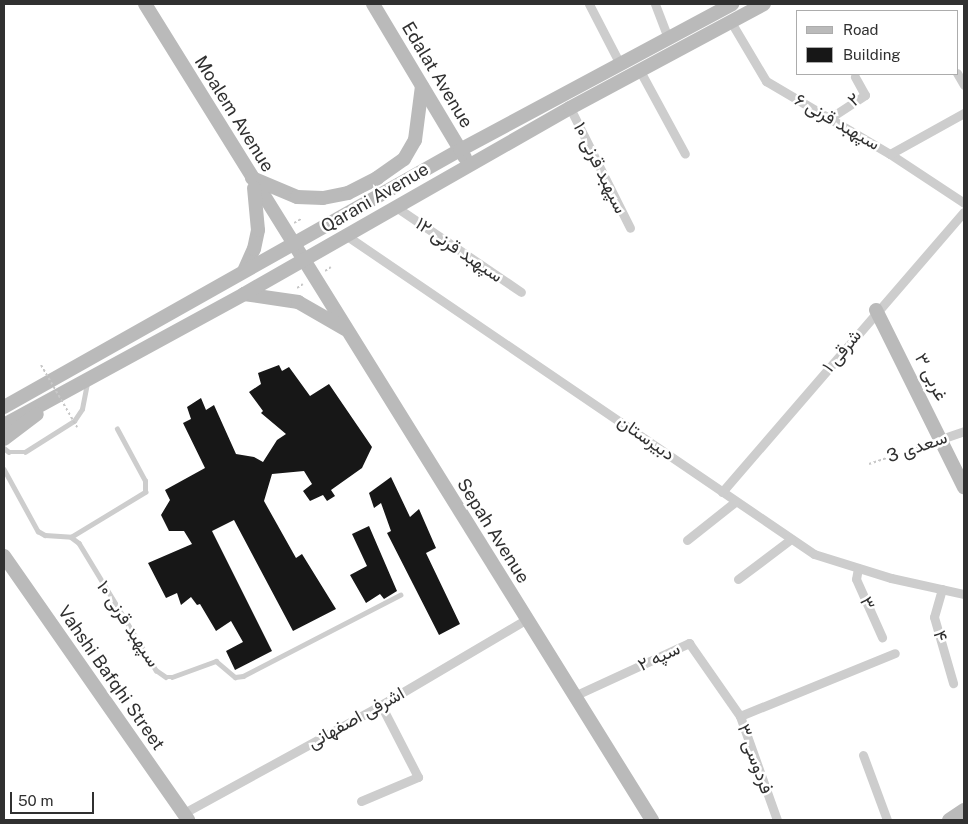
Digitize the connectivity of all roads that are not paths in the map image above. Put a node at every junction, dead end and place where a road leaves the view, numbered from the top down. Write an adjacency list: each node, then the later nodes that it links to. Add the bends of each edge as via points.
1 (145, 4): 20 (main road, Moalem Avenue)
2 (373, 4): 12 (main road, Edalat Avenue)
3 (589, 4): 9 (street)
4 (655, 4): 8 (street)
5 (732, 4): 8 (main road, Qarani Avenue)
6 (764, 4): 7 (main road, Qarani Avenue)
7 (731, 22): 10 (main road, Qarani Avenue); 15 (street, سپهبد قرنی ۶, via 766,81)
8 (668, 38): 9 (main road, Qarani Avenue)
9 (620, 64): 16 (main road, Qarani Avenue)
10 (640, 70): 13 (main road, Qarani Avenue); 17 (street)
11 (854, 77): 15 (street, ۲, via 865,95)
12 (422, 86): 16 (main road, Edalat Avenue); 20 (main road, via 415,140 404,159 377,178 348,193 323,198 297,198)
13 (570, 108): 19 (main road, Qarani Avenue); 24 (street, سپهبد قرنی ۱۰)
14 (964, 113): 18 (street)
15 (830, 118): 18 (street, سپهبد قرنی ۶)
16 (460, 150): 19 (main road, Edalat Avenue); 26 (main road, Qarani Avenue)
17 (685, 154)
18 (890, 154): 21 (street, سپهبد قرنی ۶)
19 (470, 165): 22 (main road, Qarani Avenue)
20 (252, 177): 26 (main road, Moalem Avenue); 28 (main road, via 258,206 258,230)
21 (964, 203)
22 (396, 208): 25 (main road, Qarani Avenue); 29 (street, سپهبد قرنی ۱۲)
23 (964, 212): 31 (street, شرقی ۱)
24 (630, 228)
25 (347, 236): 27 (main road, Qarani Avenue); 46 (street, دبیرستان, via 601,406)
26 (293, 244): 27 (main road, Moalem Avenue); 28 (main road, Qarani Avenue)
27 (303, 261): 30 (main road, Qarani Avenue); 32 (main road, Sepah Avenue)
28 (244, 271): 34 (main road, Qarani Avenue)
29 (521, 292)
30 (244, 294): 32 (main road, via 298,302); 33 (main road, Qarani Avenue)
31 (876, 310): 42 (main road, ۳ غربی); 46 (street, شرقی ۱)
32 (347, 330): 57 (main road, Sepah Avenue)
33 (87, 382): 36 (main road, Qarani Avenue); 43 (lane, via 84,403 74,421 25,452 9,452)
34 (30, 392): 35 (main road); 37 (main road, Qarani Avenue)
35 (4, 395)
36 (57, 398): 38 (main road, Qarani Avenue); 41 (main road)
37 (4, 407)
38 (4, 426)
39 (117, 429): 48 (lane, via 145,481 144,492)
40 (964, 431): 42 (street, سعدی 3)
41 (4, 439)
42 (941, 439): 45 (main road, ۳ غربی)
43 (4, 448)
44 (4, 470): 48 (lane, via 38,531 45,535)
45 (964, 487)
46 (722, 492): 47 (street, دبیرستان)
47 (735, 502): 49 (street, دبیرستان); 50 (street)
48 (71, 536): 56 (lane, سپهبد قرنی ۱۰, via 156,670 166,676 172,677 216,661 235,677 243,676)
49 (791, 539): 52 (street, دبیرستان, via 814,554); 53 (street)
50 (687, 540)
51 (4, 556): 67 (main road, Vahshi Bafqhi Street)
52 (858, 568): 54 (street, دبیرستان); 58 (street, ۳, via 856,579)
53 (738, 579)
54 (942, 589): 55 (street, دبیرستان); 60 (street, ۴, via 934,617)
55 (964, 594)
56 (400, 595)
57 (527, 619): 61 (main road, Sepah Avenue); 62 (street, اشرفی اصفهانی)
58 (882, 637)
59 (895, 653): 63 (street, فردوسی ۳, via 812,684)
60 (953, 683)
61 (574, 696): 63 (street, سپه ۲, via 689,643); 68 (main road, Sepah Avenue)
62 (381, 705): 65 (street, via 418,777); 67 (street, اشرفی اصفهانی)
63 (740, 716): 69 (street, فردوسی ۳)
64 (863, 755): 70 (street)
65 (361, 801)
66 (964, 810): 71 (main road)
67 (186, 817)
68 (652, 820)
69 (777, 820)
70 (887, 820)
71 (949, 820)

